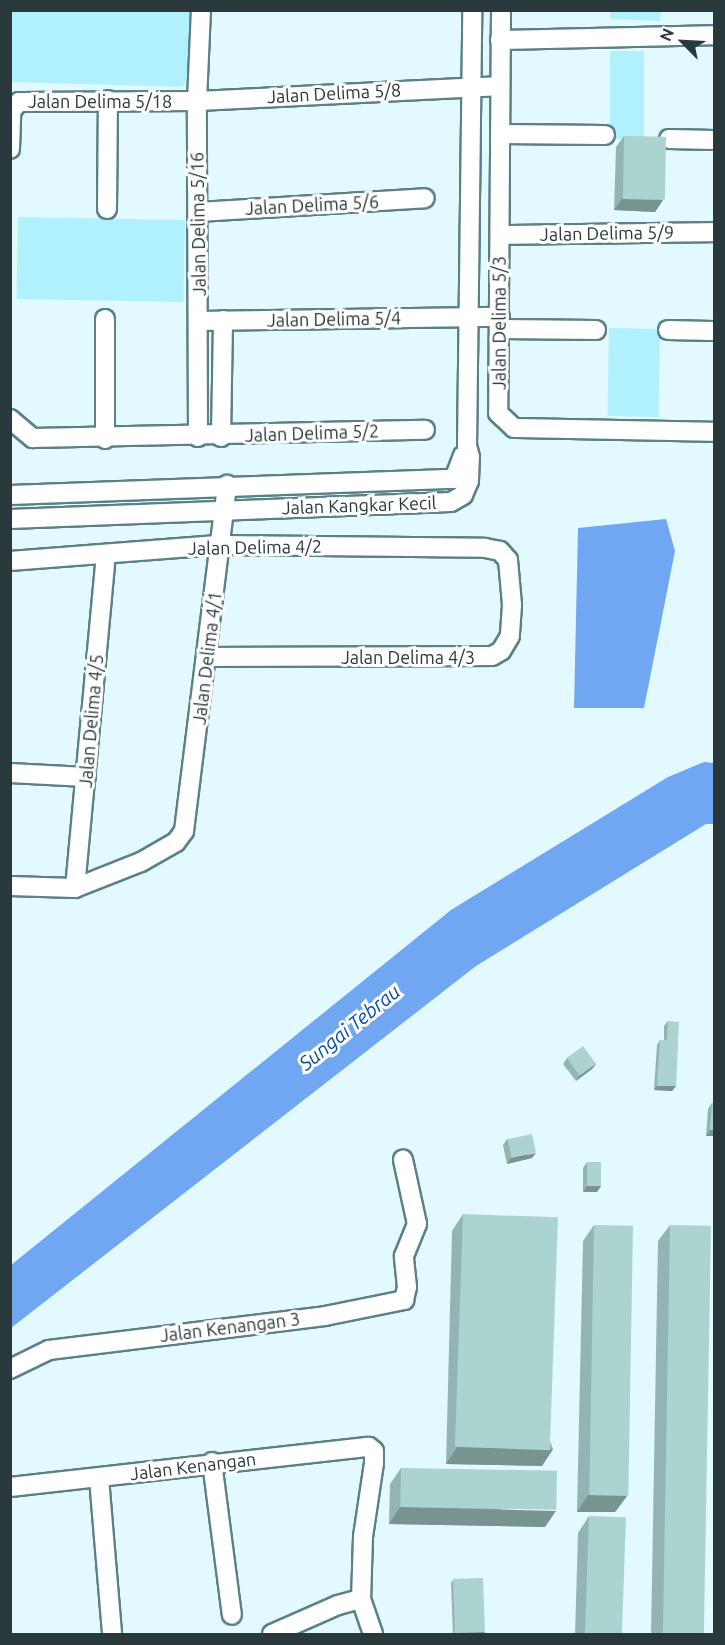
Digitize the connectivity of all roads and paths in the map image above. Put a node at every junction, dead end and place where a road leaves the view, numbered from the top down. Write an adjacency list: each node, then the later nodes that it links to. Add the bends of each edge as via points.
1 (201, 10): 9 (street, Jalan Delima 5/16)
2 (472, 10): 6 (street)
3 (501, 10): 5 (street, Jalan Delima 5/3)
4 (714, 35): 5 (street)
5 (500, 40): 7 (street, Jalan Delima 5/3)
6 (471, 85): 7 (street, Jalan Delima 5/8); 9 (street, Jalan Delima 5/8); 20 (street)
7 (500, 86): 10 (street, Jalan Delima 5/3)
8 (108, 100): 9 (street, Jalan Delima 5/18); 14 (street, Jalan Delima 5/18, via 14,104); 16 (street)
9 (197, 101): 17 (street, Jalan Delima 5/16)
10 (500, 134): 11 (street); 19 (street, Jalan Delima 5/3)
11 (605, 135)
12 (669, 139): 13 (street)
13 (714, 140)
14 (10, 149)
15 (425, 198): 17 (street, Jalan Delima 5/6)
16 (107, 209)
17 (199, 212): 23 (street, Jalan Delima 5/16)
18 (714, 232): 19 (street, Jalan Delima 5/9)
19 (500, 234): 24 (street, Jalan Delima 5/3)
20 (468, 318): 22 (street, Jalan Delima 5/4); 24 (street, Jalan Delima 5/4); 34 (street)
21 (105, 319): 33 (street)
22 (224, 320): 23 (street, Jalan Delima 5/4); 32 (street)
23 (199, 321): 31 (street, Jalan Delima 5/16)
24 (501, 323): 25 (street, Jalan Delima 5/4); 30 (street, Jalan Delima 5/3, via 498,413 514,428)
25 (596, 330)
26 (668, 330): 27 (street)
27 (714, 332)
28 (10, 418): 33 (street, via 33,438)
29 (425, 430): 32 (street, Jalan Delima 5/2)
30 (714, 432)
31 (198, 437): 32 (street, Jalan Delima 5/2); 33 (street)
32 (221, 437)
33 (105, 439)
34 (467, 446): 35 (street, Jalan Kangkar Kecil, via 454,479); 37 (street, Jalan Kangkar Kecil, via 468,487 451,502)
35 (226, 485): 36 (street, Jalan Kangkar Kecil); 37 (street, Jalan Delima 4/1)
36 (10, 495)
37 (224, 510): 38 (street, Jalan Kangkar Kecil); 39 (street, Jalan Delima 4/1)
38 (10, 519)
39 (220, 544): 40 (street, Jalan Delima 4/2, via 485,548); 41 (street, Jalan Delima 4/2); 43 (street, Jalan Delima 4/1)
40 (500, 552): 43 (street, Jalan Delima 4/3, via 508,560 511,576 510,636 501,651 492,656)
41 (106, 554): 42 (street, Jalan Delima 4/2); 45 (street, Jalan Delima 4/5)
42 (10, 561)
43 (208, 657): 47 (street, Jalan Delima 4/1, via 184,831 176,842 141,862)
44 (10, 773): 45 (street)
45 (86, 777): 47 (street, Jalan Delima 4/5)
46 (10, 886): 47 (street)
47 (75, 888)
48 (403, 1160): 49 (street, Jalan Kenangan 3, via 417,1224 405,1252 407,1296 400,1302 325,1316 49,1350)
49 (10, 1369)
50 (213, 1462): 51 (street, Jalan Kenangan); 53 (street, Jalan Kenangan, via 364,1446 374,1451 363,1537); 54 (street)
51 (99, 1478): 52 (street, Jalan Kenangan); 55 (street)
52 (10, 1487)
53 (361, 1599): 56 (street); 57 (street)
54 (232, 1615)
55 (112, 1635)
56 (272, 1635)
57 (374, 1635)

